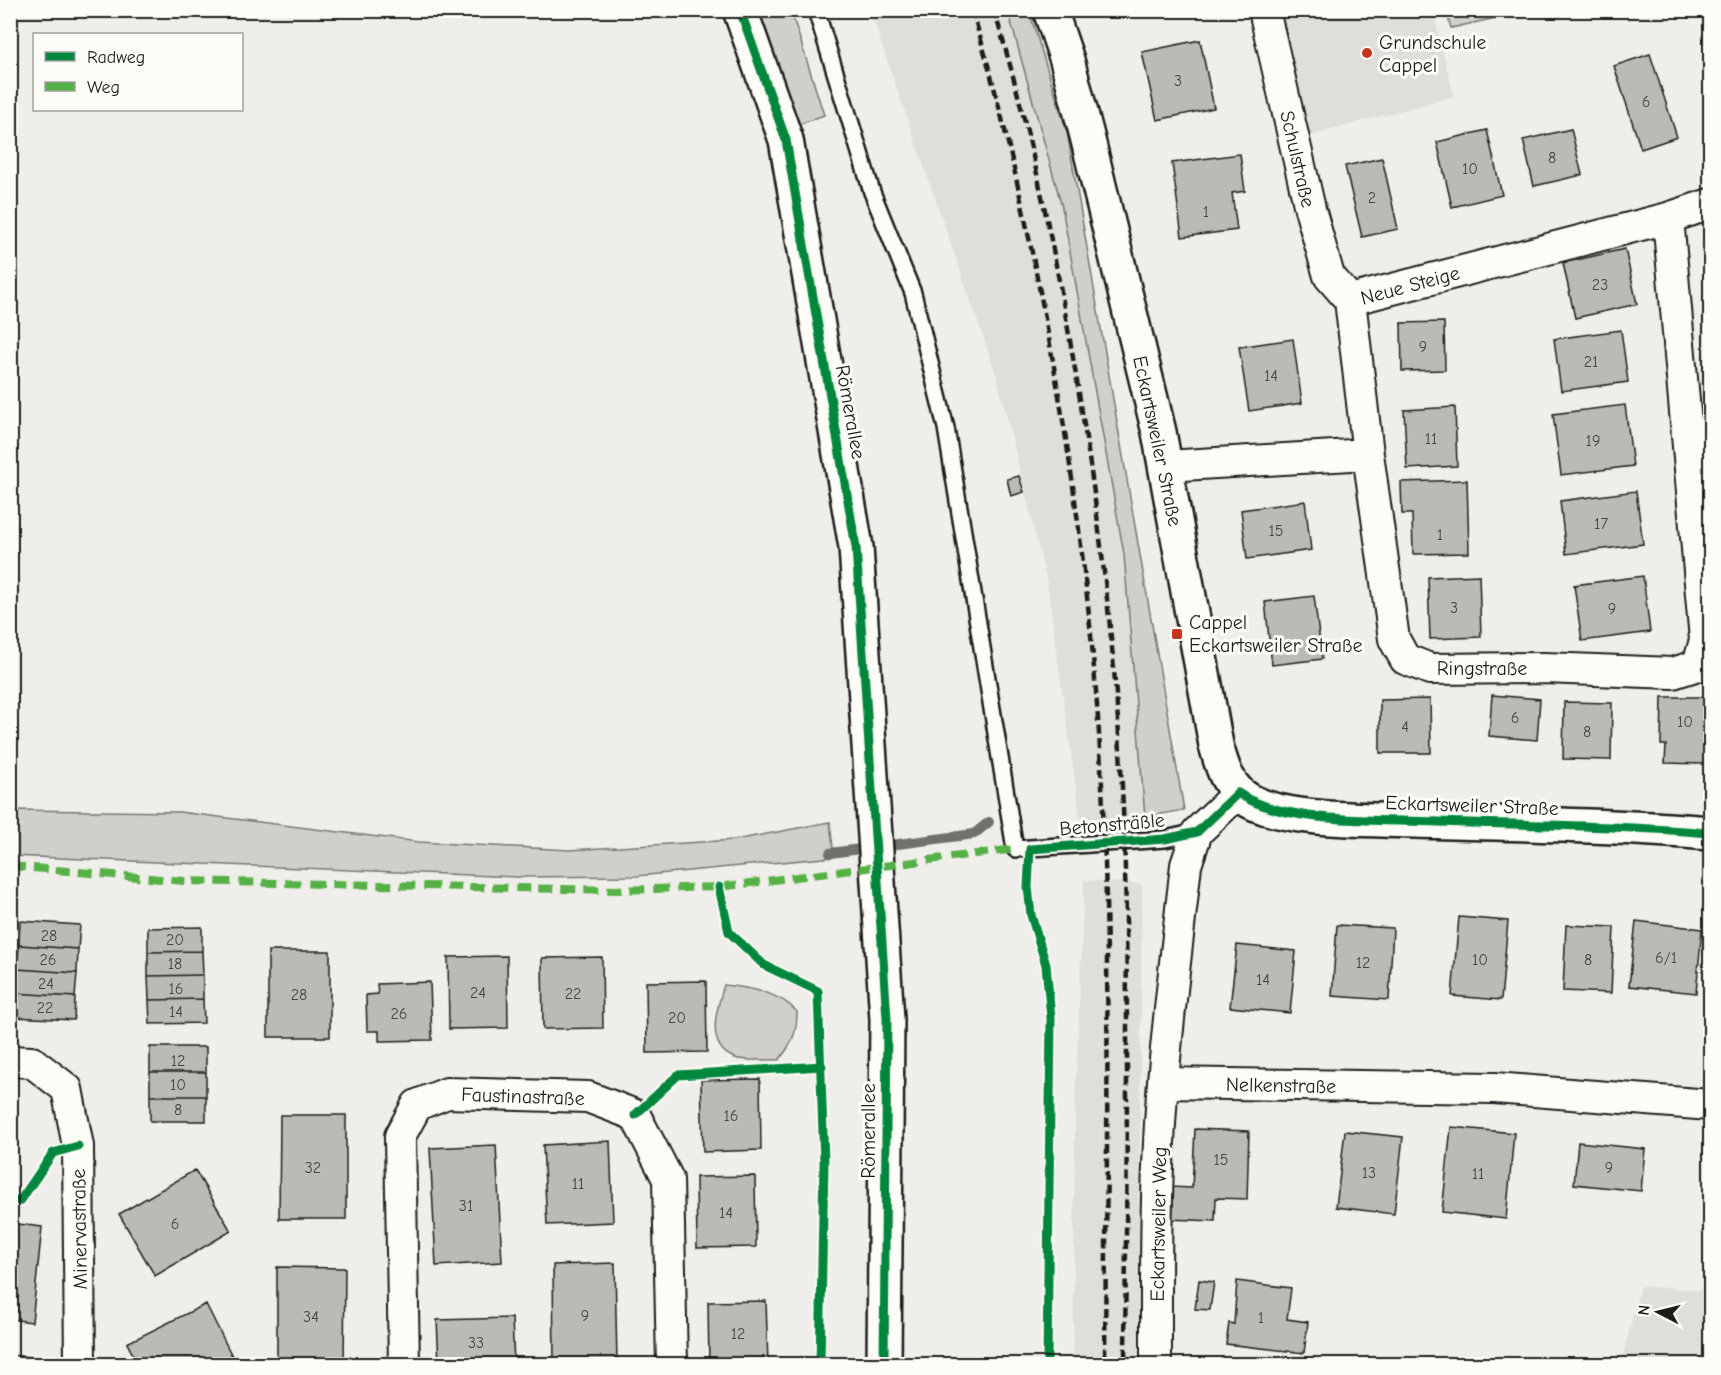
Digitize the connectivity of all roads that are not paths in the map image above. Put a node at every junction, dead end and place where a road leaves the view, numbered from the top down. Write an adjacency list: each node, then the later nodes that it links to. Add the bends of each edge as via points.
1 (740, 10): 20 (street, Römerallee, via 786,140 856,547 887,1019)
2 (816, 10): 12 (lane, Betonsträßle, via 872,192 913,293 946,428 1015,849 1165,839)
3 (1050, 10): 9 (street, Eckartsweiler Straße, via 1087,136)
4 (1264, 10): 7 (street, Schulstraße, via 1329,276)
5 (1710, 204): 6 (street, Neue Steige)
6 (1668, 218): 7 (street, Neue Steige); 10 (street, Ringstraße, via 1705,640)
7 (1350, 300): 8 (street, Neue Steige)
8 (1368, 454): 9 (street); 10 (street, Ringstraße, via 1394,639 1405,659 1430,669 1673,673)
9 (1166, 466): 11 (street, Eckartsweiler Straße, via 1215,745 1223,771)
10 (1704, 666)
11 (1238, 793): 12 (street); 13 (street, Eckartsweiler Straße, via 1278,812 1359,819)
12 (1197, 832): 15 (street, via 1186,865)
13 (1710, 833)
14 (10, 1061): 17 (street, Minervastraße, via 32,1062 68,1089 78,1146)
15 (1163, 1083): 16 (street, Nelkenstraße, via 1494,1088); 21 (street, Eckartsweiler Weg, via 1155,1243)
16 (1710, 1105)
17 (80, 1365)
18 (404, 1365): 19 (street, Faustinastraße, via 400,1136 417,1105 447,1093 588,1097 635,1115 668,1179)
19 (672, 1365)
20 (884, 1365)
21 (1156, 1365)

